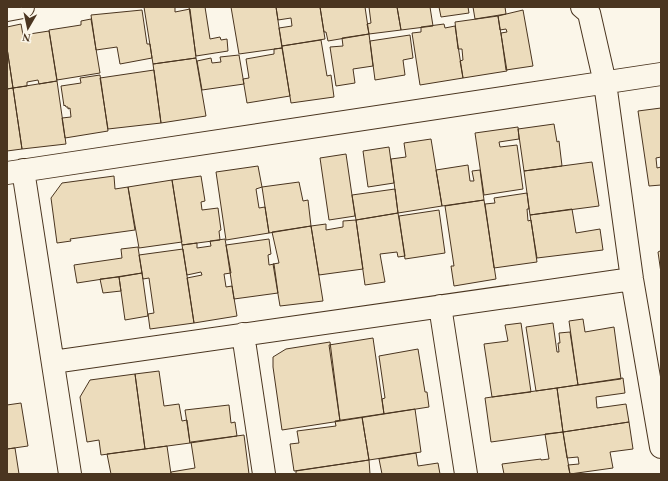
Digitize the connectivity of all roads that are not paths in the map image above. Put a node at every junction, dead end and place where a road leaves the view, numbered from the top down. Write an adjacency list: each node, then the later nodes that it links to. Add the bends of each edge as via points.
1 (23, 7): 3 (street)
2 (588, 9): 5 (street)
3 (7, 10)
4 (661, 74): 5 (street)
5 (605, 82): 6 (street); 7 (street)
6 (15, 172): 10 (street)
7 (632, 280): 8 (street); 11 (street)
8 (440, 306): 9 (street); 14 (street)
9 (243, 334): 10 (street); 13 (street)
10 (53, 362): 12 (street)
11 (661, 447)
12 (70, 474)
13 (264, 474)
14 (466, 474)

